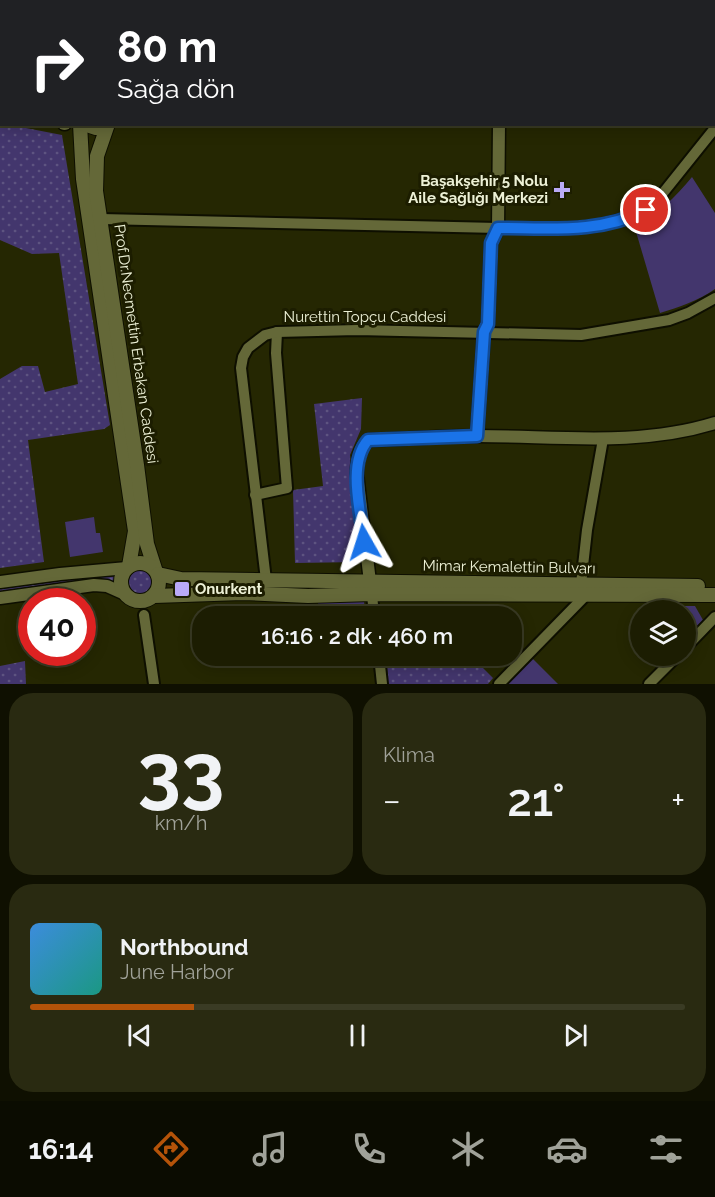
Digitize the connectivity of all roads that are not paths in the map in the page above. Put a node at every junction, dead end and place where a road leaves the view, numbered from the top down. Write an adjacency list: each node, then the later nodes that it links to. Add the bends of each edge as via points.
1 (80, 126): 14 (main road, Prof.Dr.Necmettin Erbakan Caddesi, via 82,179 135,531)
2 (108, 126): 5 (main road, Prof.Dr.Necmettin Erbakan Caddesi, via 97,156)
3 (499, 126): 6 (street)
4 (715, 128): 6 (street, via 663,195 634,216 596,226)
5 (100, 219): 6 (street); 15 (main road, Prof.Dr.Necmettin Erbakan Caddesi, via 147,544)
6 (498, 228): 9 (street, via 491,243 488,324)
7 (715, 298): 9 (street, Nurettin Topçu Caddesi, via 669,320 581,335)
8 (277, 332): 9 (street, Nurettin Topçu Caddesi); 13 (street, Nurettin Topçu Caddesi, via 265,335 248,348 241,368); 13 (street, via 287,488)
9 (484, 332): 11 (street)
10 (715, 423): 12 (street, via 642,438)
11 (477, 436): 12 (street); 19 (street, via 368,440 362,447 357,474)
12 (603, 439): 20 (street, via 587,530)
13 (255, 495): 16 (street, Nurettin Topçu Caddesi)
14 (128, 567): 15 (main road, via 144,563); 17 (street); 22 (main road, via 121,581)
15 (157, 572): 16 (main road, via 181,579); 23 (main road, via 159,586)
16 (266, 580): 19 (main road)
17 (0, 582)
18 (715, 586): 20 (main road, Mimar Kemalettin Bulvarı)
19 (371, 588): 20 (main road); 23 (main road, via 308,596 243,593); 25 (street)
20 (583, 589): 21 (main road); 33 (street)
21 (715, 596)
22 (128, 597): 23 (main road, via 142,602); 24 (street, via 107,586 94,585); 26 (main road)
23 (152, 597): 26 (main road)
24 (0, 598)
25 (373, 606)
26 (144, 615): 31 (street)
27 (715, 617): 28 (street)
28 (696, 637)
29 (380, 666): 32 (street)
30 (667, 666): 34 (street)
31 (154, 684)
32 (382, 684)
33 (499, 684)
34 (649, 684)

